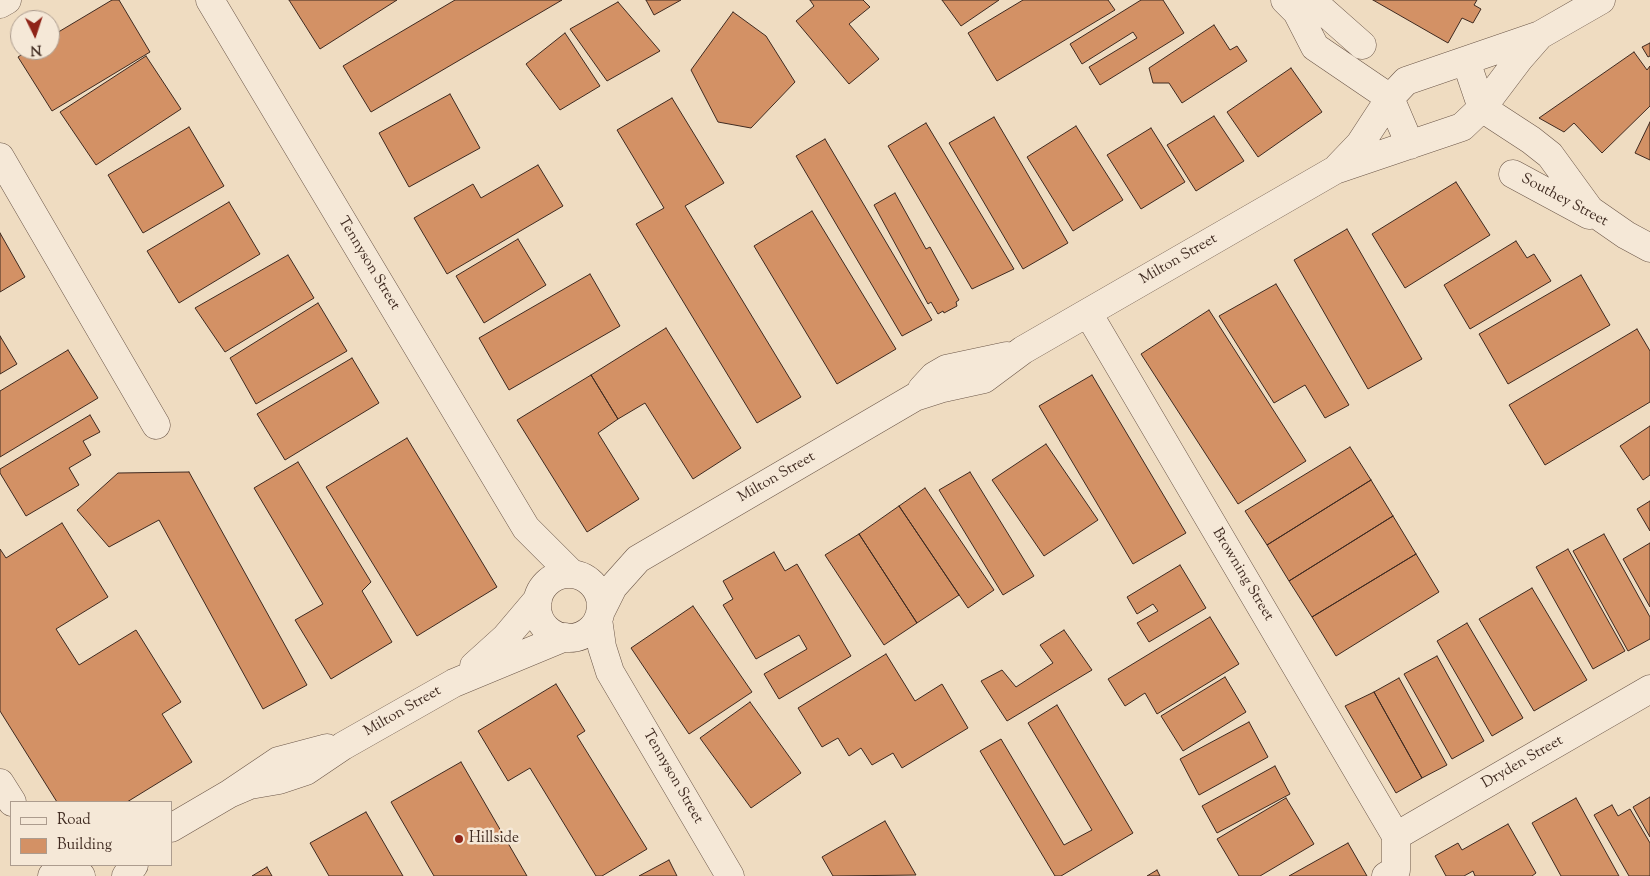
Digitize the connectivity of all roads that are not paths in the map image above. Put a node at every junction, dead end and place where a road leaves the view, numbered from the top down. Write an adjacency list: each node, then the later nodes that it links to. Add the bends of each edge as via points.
1 (7, 0): 5 (street)
2 (210, 0): 19 (street, Tennyson Street)
3 (1602, 0): 6 (street, Milton Street)
4 (1300, 3): 7 (street); 9 (street, via 1315,47)
5 (0, 4)
6 (1540, 35): 8 (street, Milton Street); 10 (street, Milton Street)
7 (1362, 45)
8 (1466, 61): 9 (street, Milton Street, via 1410,78); 10 (street)
9 (1390, 98): 11 (street); 13 (street, Milton Street, via 1365,139)
10 (1482, 108): 11 (street, Milton Street, via 1458,129); 15 (street, Southey Street, via 1540,146 1586,206)
11 (1410, 145): 13 (street, Milton Street)
12 (0, 157): 18 (street)
13 (1335, 170): 17 (street, Milton Street)
14 (1513, 174): 15 (street, Southey Street)
15 (1615, 228): 16 (street, Southey Street)
16 (1650, 248)
17 (1088, 313): 20 (street, Milton Street, via 1023,350 980,381 935,390 908,401); 31 (street, Browning Street)
18 (156, 425)
19 (526, 528): 21 (street, Tennyson Street); 22 (street, Tennyson Street)
20 (647, 554): 21 (street, Milton Street); 23 (street, Milton Street, via 631,565 619,580)
21 (576, 575): 22 (street, via 553,578); 23 (street, via 595,587 600,599)
22 (539, 596): 24 (street, via 538,612 543,624 553,633); 26 (street, Milton Street, via 505,638)
23 (599, 616): 24 (street, via 584,634); 25 (street, Tennyson Street, via 604,654)
24 (568, 637): 25 (street, Tennyson Street, via 594,655); 26 (street, Milton Street)
25 (614, 677): 32 (street, Tennyson Street)
26 (454, 683): 30 (street, Milton Street, via 352,741 278,761)
27 (1650, 689): 31 (street, Dryden Street)
28 (0, 782): 29 (street)
29 (11, 801)
30 (172, 827)
31 (1396, 836): 33 (street, via 1396,870)
32 (730, 876)
33 (1386, 876)

